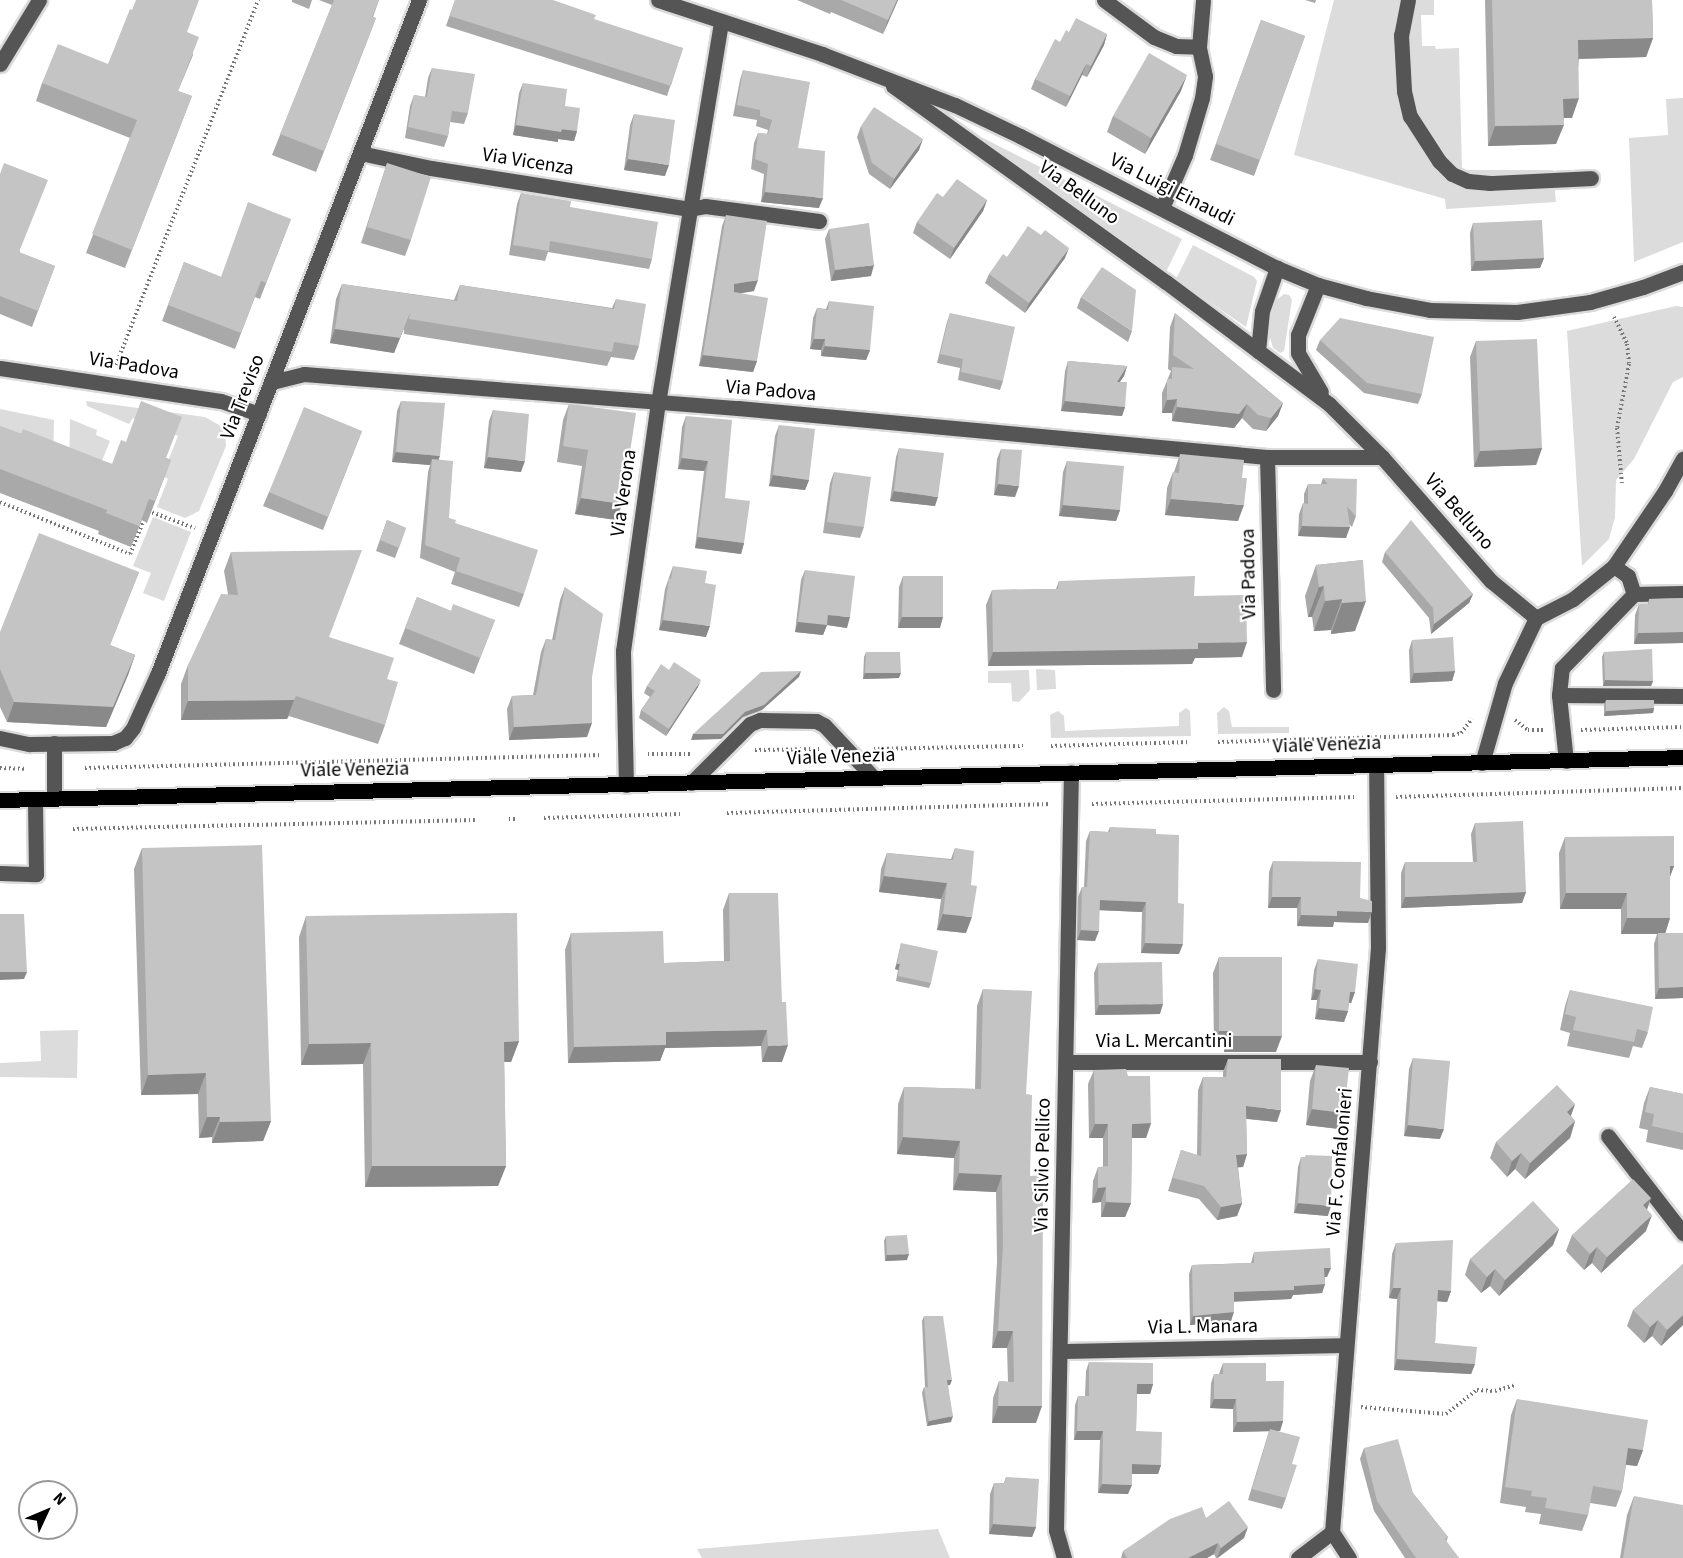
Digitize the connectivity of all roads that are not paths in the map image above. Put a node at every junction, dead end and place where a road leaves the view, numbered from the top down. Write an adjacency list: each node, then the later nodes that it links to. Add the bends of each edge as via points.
1 (39, 0): 9 (street)
2 (419, 0): 11 (street, Via Treviso)
3 (658, 0): 7 (street, Via Luigi Einaudi)
4 (1104, 0): 8 (street, via 1154,37 1176,46)
5 (1203, 0): 8 (street)
6 (1408, 0): 12 (street, via 1401,35 1404,92 1410,116 1452,174 1468,181 1490,183)
7 (721, 21): 10 (street, Via Luigi Einaudi); 14 (street, Via Verona)
8 (1199, 47): 13 (street, via 1205,76 1202,98 1185,155)
9 (0, 64)
10 (873, 72): 13 (street, Via Luigi Einaudi, via 964,109); 19 (street, Via Belluno)
11 (360, 153): 14 (street, Via Vicenza); 21 (street, Via Treviso)
12 (1591, 178)
13 (1162, 208): 16 (street, Via Luigi Einaudi)
14 (690, 209): 15 (street, via 705,206); 22 (street, Via Verona)
15 (819, 221)
16 (1277, 268): 18 (street, Via Luigi Einaudi); 19 (street, via 1262,311)
17 (1683, 272): 18 (street, Via Luigi Einaudi, via 1590,302 1516,312 1430,310)
18 (1318, 285): 23 (street, Via Belluno, via 1298,335 1298,353)
19 (1258, 351): 23 (street, Via Belluno)
20 (0, 368): 24 (street, Via Padova, via 221,401)
21 (272, 382): 22 (street, Via Padova, via 304,374); 24 (street, Via Treviso)
22 (658, 403): 25 (street, Via Padova); 44 (street, Via Verona, via 623,651)
23 (1329, 404): 26 (street, Via Belluno)
24 (260, 414): 36 (street, Via Treviso, via 159,673 133,728 125,738 113,743)
25 (1267, 457): 26 (street, Via Padova); 32 (street, Via Padova)
26 (1382, 457): 31 (street, Via Belluno, via 1491,581)
27 (1683, 459): 28 (street)
28 (1614, 566): 30 (street, via 1628,576); 31 (street, via 1573,598)
29 (1683, 593): 30 (street)
30 (1634, 594): 33 (street, via 1562,668)
31 (1536, 618): 39 (street, via 1505,682)
32 (1273, 690)
33 (1559, 695): 34 (street); 38 (street)
34 (1683, 696)
35 (0, 738): 36 (street, Via Treviso, via 28,744)
36 (54, 743): 46 (street)
37 (1683, 757): 38 (main road, Viale Venezia)
38 (1566, 761): 39 (main road, Viale Venezia)
39 (1482, 763): 40 (main road, Viale Venezia)
40 (1376, 765): 41 (main road, Viale Venezia); 50 (street, Via F. Confalonieri, via 1378,948)
41 (1071, 772): 42 (main road, Viale Venezia); 49 (street, Via Silvio Pellico)
42 (873, 777): 43 (main road, Viale Venezia); 43 (street, via 824,725 816,721 760,720 750,724)
43 (691, 783): 44 (main road, Viale Venezia)
44 (626, 785): 46 (main road, Viale Venezia)
45 (36, 799): 46 (main road, Viale Venezia); 47 (main road, Viale Venezia); 48 (street, via 36,874)
46 (54, 799)
47 (0, 800)
48 (0, 873)
49 (1066, 1062): 50 (street, Via L. Mercantini); 54 (street, Via Silvio Pellico)
50 (1370, 1062): 53 (street, Via F. Confalonieri)
51 (1608, 1136): 52 (street)
52 (1683, 1233)
53 (1346, 1345): 54 (street, Via L. Manara); 55 (street, Via F. Confalonieri)
54 (1061, 1351): 56 (street, Via Silvio Pellico, via 1056,1530)
55 (1332, 1532): 57 (street); 58 (street)
56 (1064, 1558)
57 (1298, 1558)
58 (1349, 1558)

